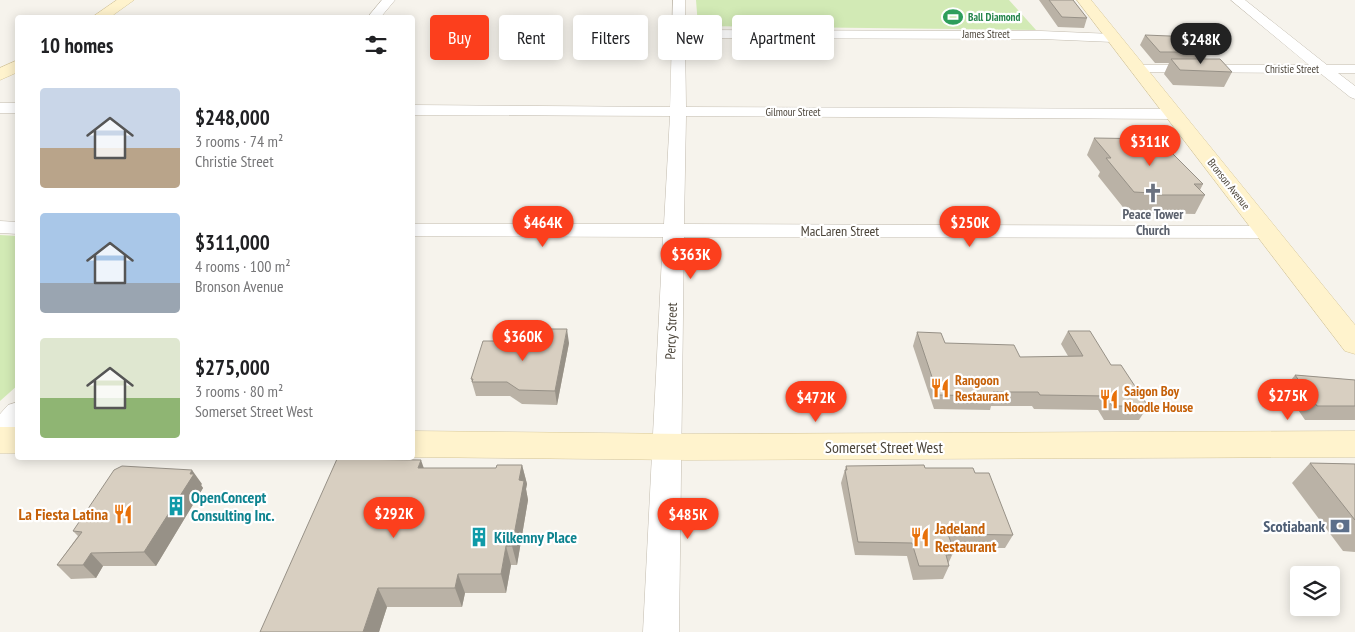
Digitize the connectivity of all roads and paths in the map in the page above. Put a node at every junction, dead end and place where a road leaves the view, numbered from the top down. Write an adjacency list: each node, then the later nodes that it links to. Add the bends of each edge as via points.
1 (127, 0): 6 (main road)
2 (389, 0): 7 (street)
3 (679, 0): 8 (street, Percy Street)
4 (1084, 0): 10 (main road, Bronson Avenue)
5 (1237, 0): 14 (street)
6 (103, 15)
7 (376, 15)
8 (679, 15)
9 (722, 34): 10 (street, James Street)
10 (1113, 38): 13 (main road, Bronson Avenue)
11 (678, 60): 21 (street, Percy Street)
12 (15, 67): 16 (main road)
13 (1139, 69): 14 (street, Christie Street); 22 (main road, Bronson Avenue)
14 (1324, 69): 15 (street, Christie Street); 17 (street)
15 (1355, 69)
16 (0, 76)
17 (1355, 94)
18 (0, 108): 19 (street)
19 (15, 108)
20 (415, 110): 21 (street, Gilmour Street)
21 (678, 111): 22 (street, Gilmour Street); 26 (street, Percy Street)
22 (1174, 114): 27 (main road, Bronson Avenue)
23 (0, 227): 24 (street)
24 (15, 228)
25 (415, 230): 26 (street, MacLaren Street)
26 (674, 230): 27 (street, MacLaren Street); 35 (street, Percy Street)
27 (1267, 232): 28 (main road, Bronson Avenue)
28 (1355, 344)
29 (15, 415): 30 (street)
30 (0, 432)
31 (0, 440): 32 (main road)
32 (15, 440)
33 (415, 444): 35 (main road, Somerset Street West)
34 (1355, 444): 35 (main road, Somerset Street West)
35 (667, 447): 36 (street, Percy Street)
36 (661, 632)

